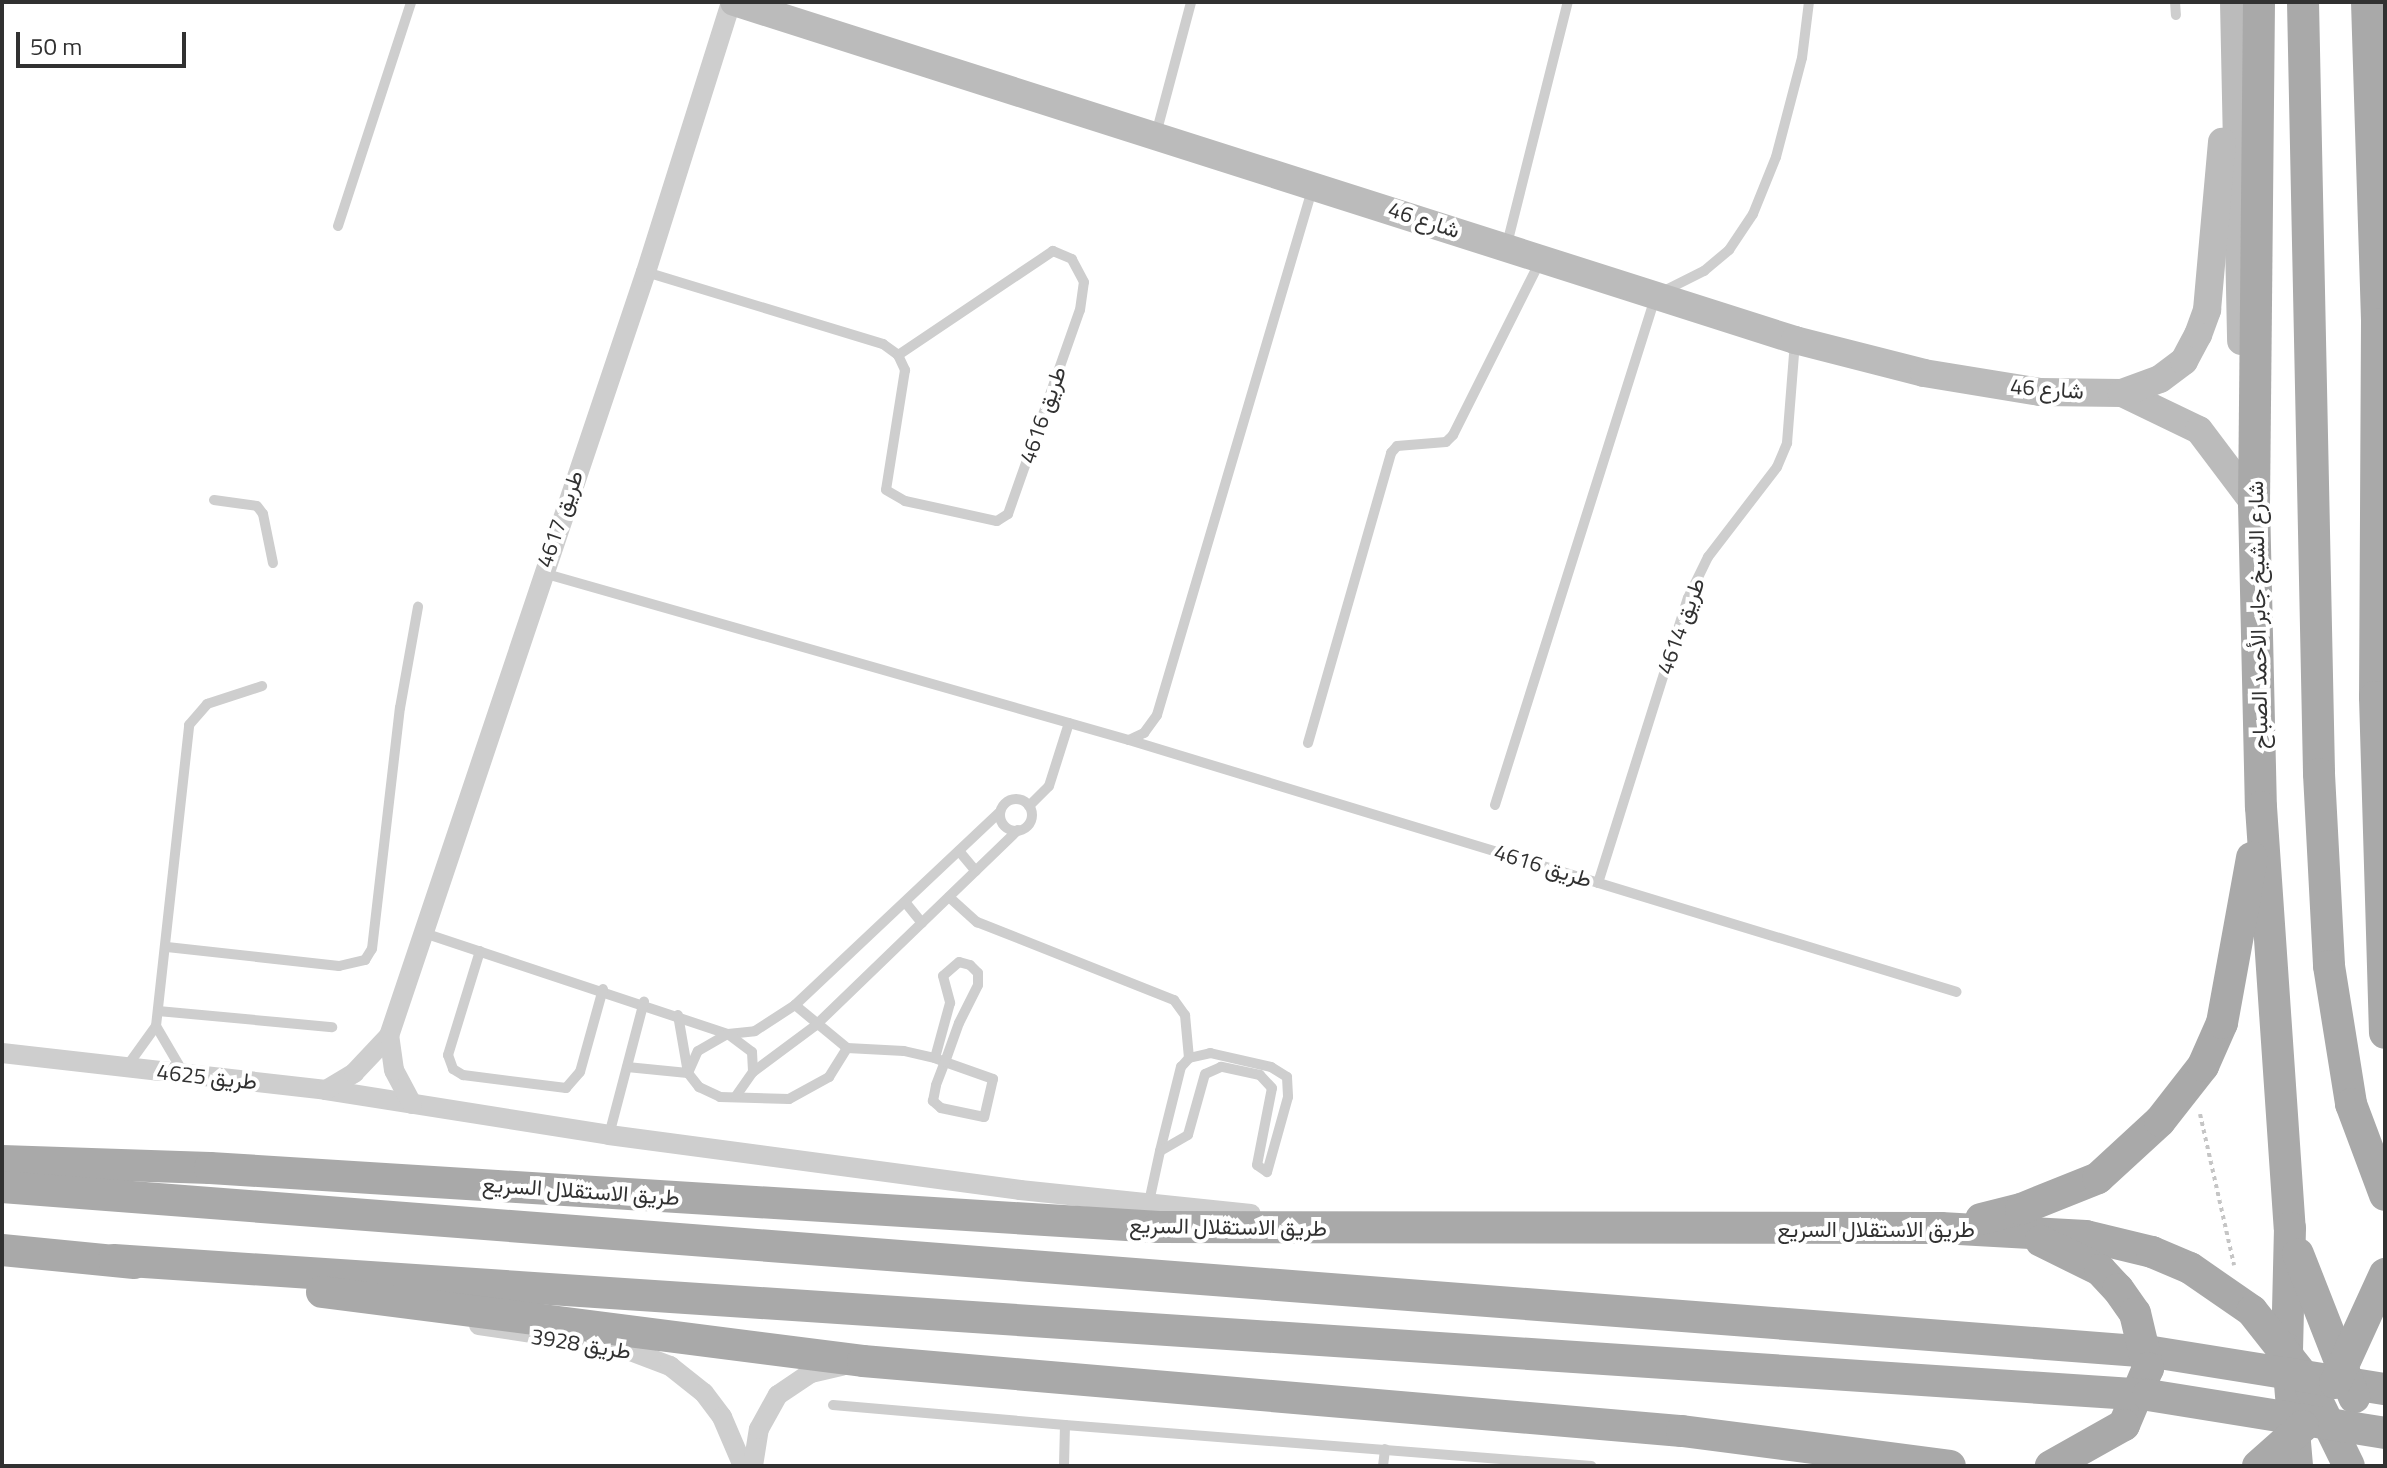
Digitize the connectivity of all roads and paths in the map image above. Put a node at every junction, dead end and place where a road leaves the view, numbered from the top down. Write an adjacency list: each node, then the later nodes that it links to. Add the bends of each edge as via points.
1 (411, 2): 15 (lane)
2 (732, 2): 13 (street, شارع 46); 18 (street, طريق 4617)
3 (1191, 2): 13 (lane)
4 (1568, 2): 16 (lane)
5 (1809, 2): 19 (lane, via 1802,58 1776,157 1753,214 1729,250 1704,271)
6 (2175, 2): 11 (lane)
7 (2234, 2): 12 (street)
8 (2259, 2): 23 (main road, شارع الشيخ جابر الأحمد الصباح)
9 (2303, 2): 78 (main road, via 2329,966 2351,1104)
10 (2367, 2): 33 (main road, via 2377,340)
11 (2176, 15)
12 (2235, 83): 22 (street, شارع 46, via 2219,157 2207,310 2184,361 2160,379); 23 (street, via 2243,408)
13 (1156, 134): 14 (street, شارع 46)
14 (1314, 184): 16 (street, شارع 46); 31 (lane, via 1157,715 1144,733)
15 (338, 226)
16 (1506, 246): 17 (street, شارع 46)
17 (1541, 259): 19 (street, شارع 46); 32 (lane, via 1453,435 1446,442 1397,446 1391,453)
18 (646, 272): 21 (lane, via 883,344); 27 (street, طريق 4617)
19 (1656, 295): 20 (street, شارع 46); 34 (lane)
20 (1795, 340): 22 (street, شارع 46, via 1953,378 2040,392); 41 (lane, طريق 4614, via 1787,443 1777,467 1708,557 1688,598)
21 (898, 355): 21 (lane, طريق 4616, via 905,370 886,490 905,501 1003,520 1080,310 1084,282 1072,259 1053,251)
22 (2122, 393): 25 (street, شارع 46, via 2199,430)
23 (2257, 443): 25 (main road, شارع الشيخ جابر الأحمد الصباح)
24 (214, 500): 26 (lane, via 257,506)
25 (2254, 503): 36 (main road, شارع الشيخ جابر الأحمد الصباح)
26 (273, 563)
27 (541, 573): 30 (lane, طريق 4616); 46 (street, طريق 4617)
28 (418, 607): 47 (lane, via 400,708 372,949 365,960 339,966)
29 (262, 686): 47 (lane, via 207,704 189,725)
30 (1069, 723): 31 (lane, طريق 4616); 35 (lane, via 1049,786)
31 (1129, 740): 41 (lane, طريق 4616)
32 (1308, 743)
33 (2381, 797): 45 (main road)
34 (1495, 805)
35 (1029, 806): 37 (lane, via 1010,800); 38 (lane, via 1030,821)
36 (2261, 807): 70 (main road, via 2222,1023); 81 (main road, شارع الشيخ جابر الأحمد الصباح)
37 (1000, 812): 38 (lane, via 1002,824); 39 (lane)
38 (1018, 830): 40 (lane)
39 (959, 851): 40 (lane); 43 (lane)
40 (976, 871): 42 (lane)
41 (1598, 883): 50 (lane, طريق 4616)
42 (949, 897): 44 (lane); 63 (lane, via 977,922 1174,1000 1185,1015)
43 (905, 902): 44 (lane); 52 (lane)
44 (922, 923): 56 (lane)
45 (2383, 927): 58 (main road)
46 (424, 933): 48 (lane); 60 (street, طريق 4617)
47 (167, 947): 53 (lane)
48 (480, 951): 49 (lane); 49 (lane, via 448,1055 453,1069 463,1075 566,1088 580,1072)
49 (603, 989): 51 (lane)
50 (1957, 992)
51 (644, 1002): 54 (lane); 65 (lane)
52 (795, 1005): 56 (lane); 59 (lane, via 768,1027)
53 (158, 1011): 55 (lane); 57 (lane)
54 (678, 1015): 59 (lane); 68 (lane)
55 (156, 1026): 66 (lane); 69 (lane, via 167,1053)
56 (815, 1026): 61 (lane); 67 (lane)
57 (332, 1027)
58 (2385, 1033)
59 (728, 1034): 67 (lane, via 752,1052); 68 (lane, via 698,1051)
60 (389, 1036): 71 (street, طريق 4617, via 354,1073); 73 (street, طريق 4617, via 394,1070)
61 (847, 1048): 64 (lane, via 885,1048); 72 (lane, via 829,1077 810,1090 789,1099)
62 (2, 1053): 66 (street, طريق 4625)
63 (1189, 1058): 75 (lane, via 1181,1067); 75 (lane, via 1210,1053 1271,1067 1287,1077 1288,1097 1271,1168 1263,1172 1257,1165 1272,1088 1260,1075 1221,1067 1205,1074 1188,1135)
64 (940, 1060): 64 (lane, via 935,1106 986,1116 993,1079); 64 (lane, via 950,1003 943,976 959,962 978,973 978,985)
65 (627, 1067): 68 (lane); 74 (lane)
66 (125, 1068): 69 (street, طريق 4625)
67 (753, 1072): 72 (lane)
68 (688, 1073): 72 (lane, via 713,1095)
69 (186, 1076): 71 (street, طريق 4625)
70 (2192, 1080): 80 (main road, via 2160,1121 2098,1178 2021,1209); 87 (path)
71 (326, 1090): 73 (street, طريق 4625)
72 (736, 1096)
73 (412, 1104): 74 (street, طريق 4625)
74 (609, 1135): 79 (street, طريق 4625)
75 (1160, 1151): 79 (lane)
76 (2, 1161): 82 (main road, طريق الاستقلال السريع, via 210,1168 1143,1226)
77 (2, 1187): 92 (main road, via 2153,1352)
78 (2385, 1195)
79 (1149, 1202): 82 (street, طريق 4625, via 1286,1217)
80 (1941, 1228): 82 (main road, طريق الاستقلال السريع); 83 (main road, طريق الاستقلال السريع)
81 (2290, 1228): 89 (main road); 93 (main road)
82 (1322, 1229)
83 (2010, 1231): 87 (main road, طريق الاستقلال السريع, via 2086,1236 2152,1252 2201,1274); 108 (main road, via 2100,1270 2135,1313 2143,1334 2148,1368 2124,1425)
84 (2, 1250): 85 (main road)
85 (114, 1260): 88 (main road); 96 (main road, via 2148,1395)
86 (2385, 1274): 93 (main road)
87 (2241, 1301): 89 (main road, طريق الاستقلال السريع)
88 (463, 1313): 90 (main road); 101 (street, طريق 3928, via 490,1329 617,1346 670,1366 704,1393 722,1417)
89 (2287, 1349): 93 (main road, طريق الاستقلال السريع); 100 (main road)
90 (863, 1361): 102 (street, via 811,1373 778,1395 759,1429); 107 (main road, via 1682,1431)
91 (2385, 1363): 93 (main road)
92 (2385, 1389)
93 (2336, 1397): 97 (main road); 100 (main road); 110 (main road); 111 (main road, طريق الاستقلال السريع)
94 (833, 1405): 95 (lane)
95 (1065, 1425): 98 (lane); 103 (lane)
96 (2385, 1433)
97 (2385, 1446)
98 (1385, 1449): 99 (lane); 104 (lane)
99 (1443, 1452): 105 (lane); 106 (lane)
100 (2295, 1452): 109 (main road)
101 (743, 1466)
102 (753, 1466)
103 (1064, 1466)
104 (1383, 1466)
105 (1442, 1466)
106 (1591, 1466)
107 (1950, 1466)
108 (2051, 1466)
109 (2258, 1466)
110 (2314, 1466)
111 (2349, 1466)

